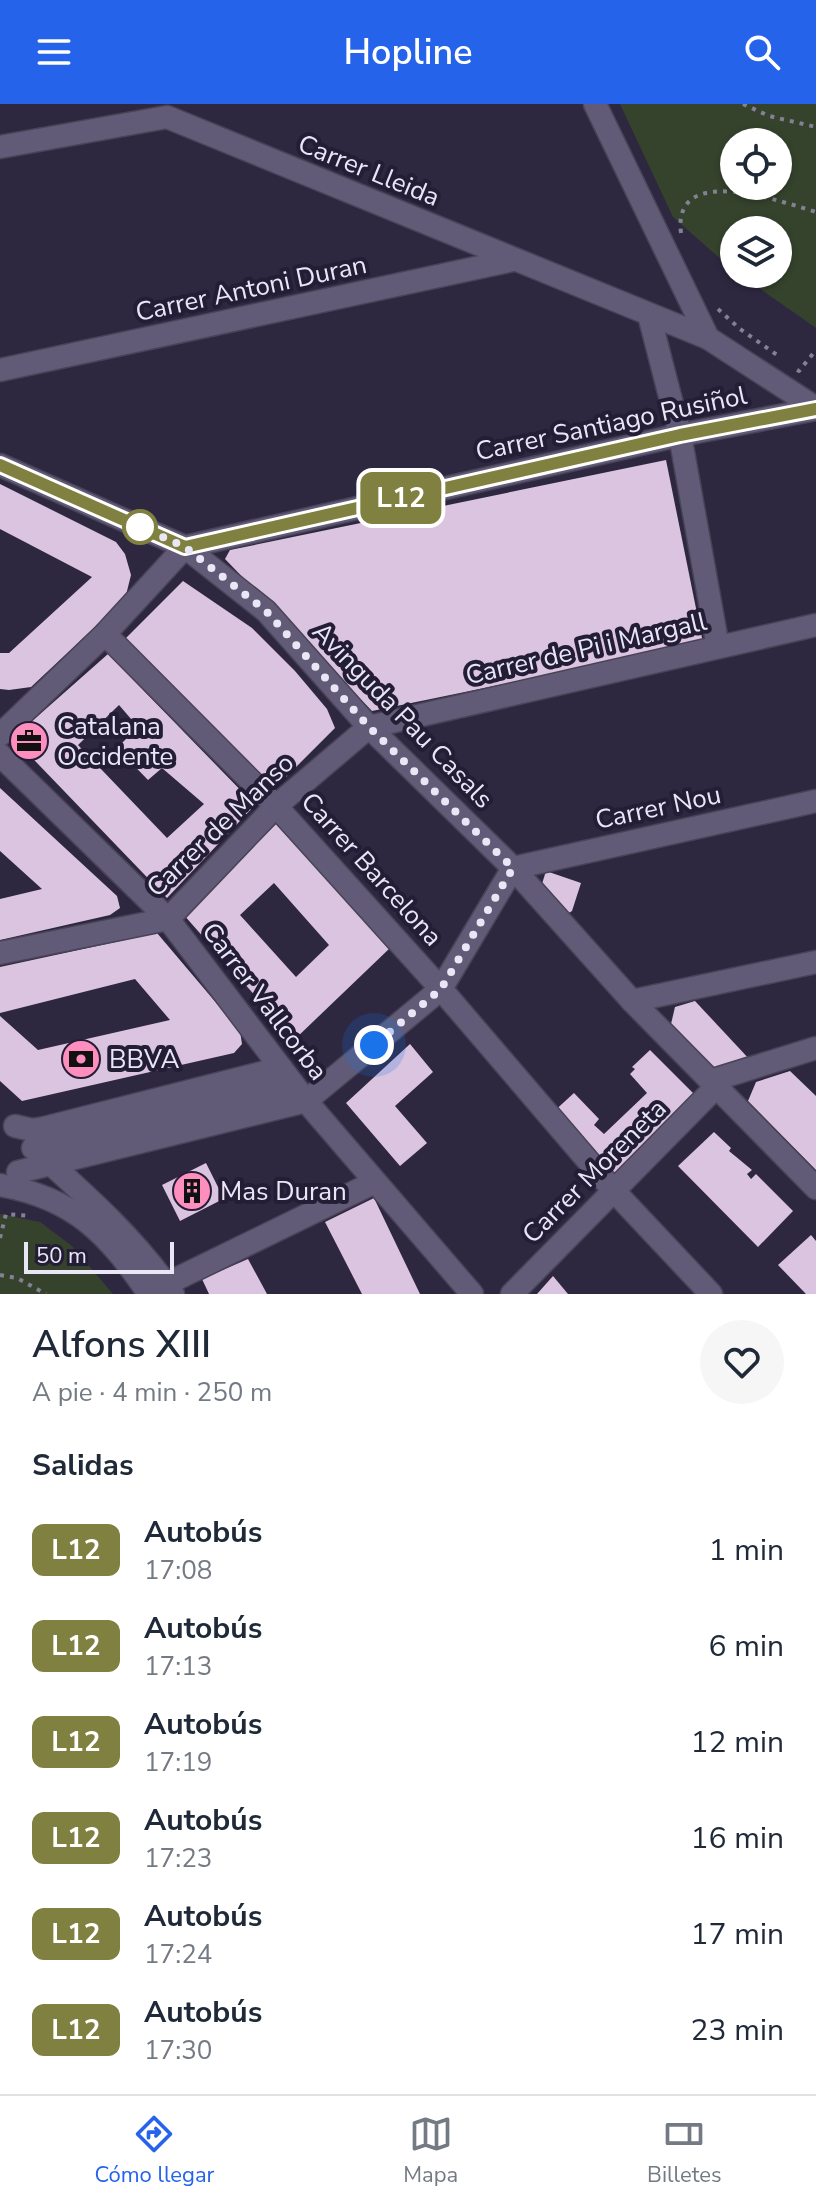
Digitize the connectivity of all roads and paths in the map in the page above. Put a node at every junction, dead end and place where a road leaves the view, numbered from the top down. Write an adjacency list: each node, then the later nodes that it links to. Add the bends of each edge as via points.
1 (595, 104): 10 (street)
2 (743, 104): 3 (path)
3 (816, 127)
4 (0, 147): 7 (street, Carrer Lleida, via 167,117)
5 (816, 212): 6 (path, via 741,192 707,192 687,205)
6 (681, 236)
7 (513, 260): 9 (street, Carrer Lleida); 12 (street, Carrer Antoni Duran)
8 (713, 303): 11 (path, via 799,371)
9 (649, 315): 10 (street, Carrer Lleida); 14 (street)
10 (708, 338): 13 (street, Carrer Lleida)
11 (816, 350)
12 (0, 370)
13 (816, 409): 14 (street, Carrer Santiago Rusiñol)
14 (680, 435): 16 (street, Carrer Santiago Rusiñol); 19 (street)
15 (0, 465): 16 (street, Avinguda Pau Casals)
16 (185, 547): 18 (street); 20 (street, Avinguda Pau Casals, via 266,611)
17 (816, 625): 19 (street, Carrer de Pi i Margall)
18 (105, 634): 21 (street); 24 (street, Carrer Barcelona)
19 (718, 647): 20 (street, Carrer de Pi i Margall)
20 (369, 727): 24 (street, Carrer de Manso); 25 (street, Avinguda Pau Casals)
21 (0, 735)
22 (0, 755): 26 (street, Carrer Vallcorba)
23 (816, 801): 25 (street, Carrer Nou)
24 (276, 806): 26 (street, Carrer de Manso); 29 (street, Carrer Barcelona)
25 (513, 868): 29 (street); 30 (street, Avinguda Pau Casals)
26 (168, 919): 27 (street, Carrer de Manso); 32 (street, Carrer Vallcorba)
27 (0, 953)
28 (816, 962): 30 (street)
29 (441, 989): 32 (street); 40 (street, Carrer Barcelona)
30 (632, 1001): 33 (street, Avinguda Pau Casals)
31 (816, 1048): 33 (street)
32 (293, 1084): 34 (street); 35 (street); 38 (street, Carrer Vallcorba)
33 (713, 1084): 39 (street, Avinguda Pau Casals); 40 (street, Carrer Moreneta)
34 (18, 1133): 36 (street); 37 (street, via 24,1161)
35 (97, 1152): 36 (street); 41 (street)
36 (51, 1164): 37 (street); 41 (street)
37 (6, 1180): 43 (street, via 65,1205)
38 (375, 1182): 43 (street); 45 (street, Carrer Vallcorba)
39 (816, 1188)
40 (614, 1191): 46 (street, Carrer Moreneta); 47 (street, Carrer Barcelona)
41 (88, 1198): 43 (street, via 112,1221)
42 (0, 1275): 44 (path)
43 (163, 1291)
44 (46, 1294)
45 (472, 1294)
46 (512, 1294)
47 (711, 1294)

